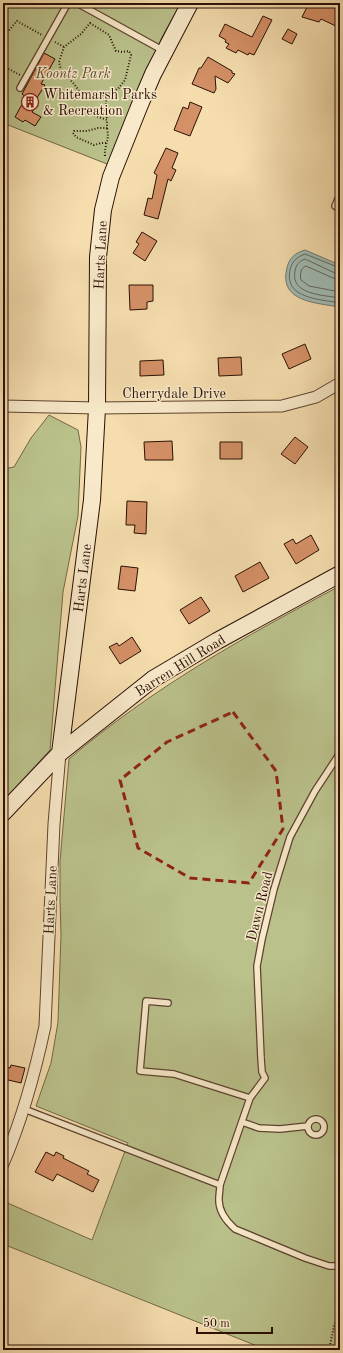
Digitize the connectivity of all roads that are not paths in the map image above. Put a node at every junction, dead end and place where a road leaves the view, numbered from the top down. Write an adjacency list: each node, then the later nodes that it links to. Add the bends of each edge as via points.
1 (68, 3): 5 (lane)
2 (77, 3): 4 (lane)
3 (184, 5): 4 (street, Harts Lane)
4 (164, 51): 10 (street, Harts Lane, via 113,170 103,210 98,257)
5 (20, 88)
6 (340, 194): 7 (lane, via 335,206)
7 (340, 209)
8 (340, 383): 10 (street, Cherrydale Drive, via 316,397 282,406)
9 (3, 406): 10 (street, Cherrydale Drive)
10 (97, 408): 12 (street, Harts Lane, via 92,500)
11 (340, 574): 12 (street, Barren Hill Road, via 153,679)
12 (60, 752): 14 (street, Barren Hill Road); 17 (street, Harts Lane, via 54,824 45,1026)
13 (340, 753): 16 (lane, Dawn Road, via 314,791 290,837 274,889 257,966 261,1058 265,1078)
14 (3, 813)
15 (168, 1003): 16 (lane, via 146,1001 140,1071 174,1074)
16 (250, 1098): 18 (lane)
17 (24, 1109): 20 (street, Harts Lane); 21 (lane)
18 (242, 1122): 19 (lane, via 259,1128); 21 (lane)
19 (308, 1126)
20 (3, 1164)
21 (220, 1185): 22 (lane, via 221,1211 226,1221 235,1229 305,1258 329,1266)
22 (340, 1266)

